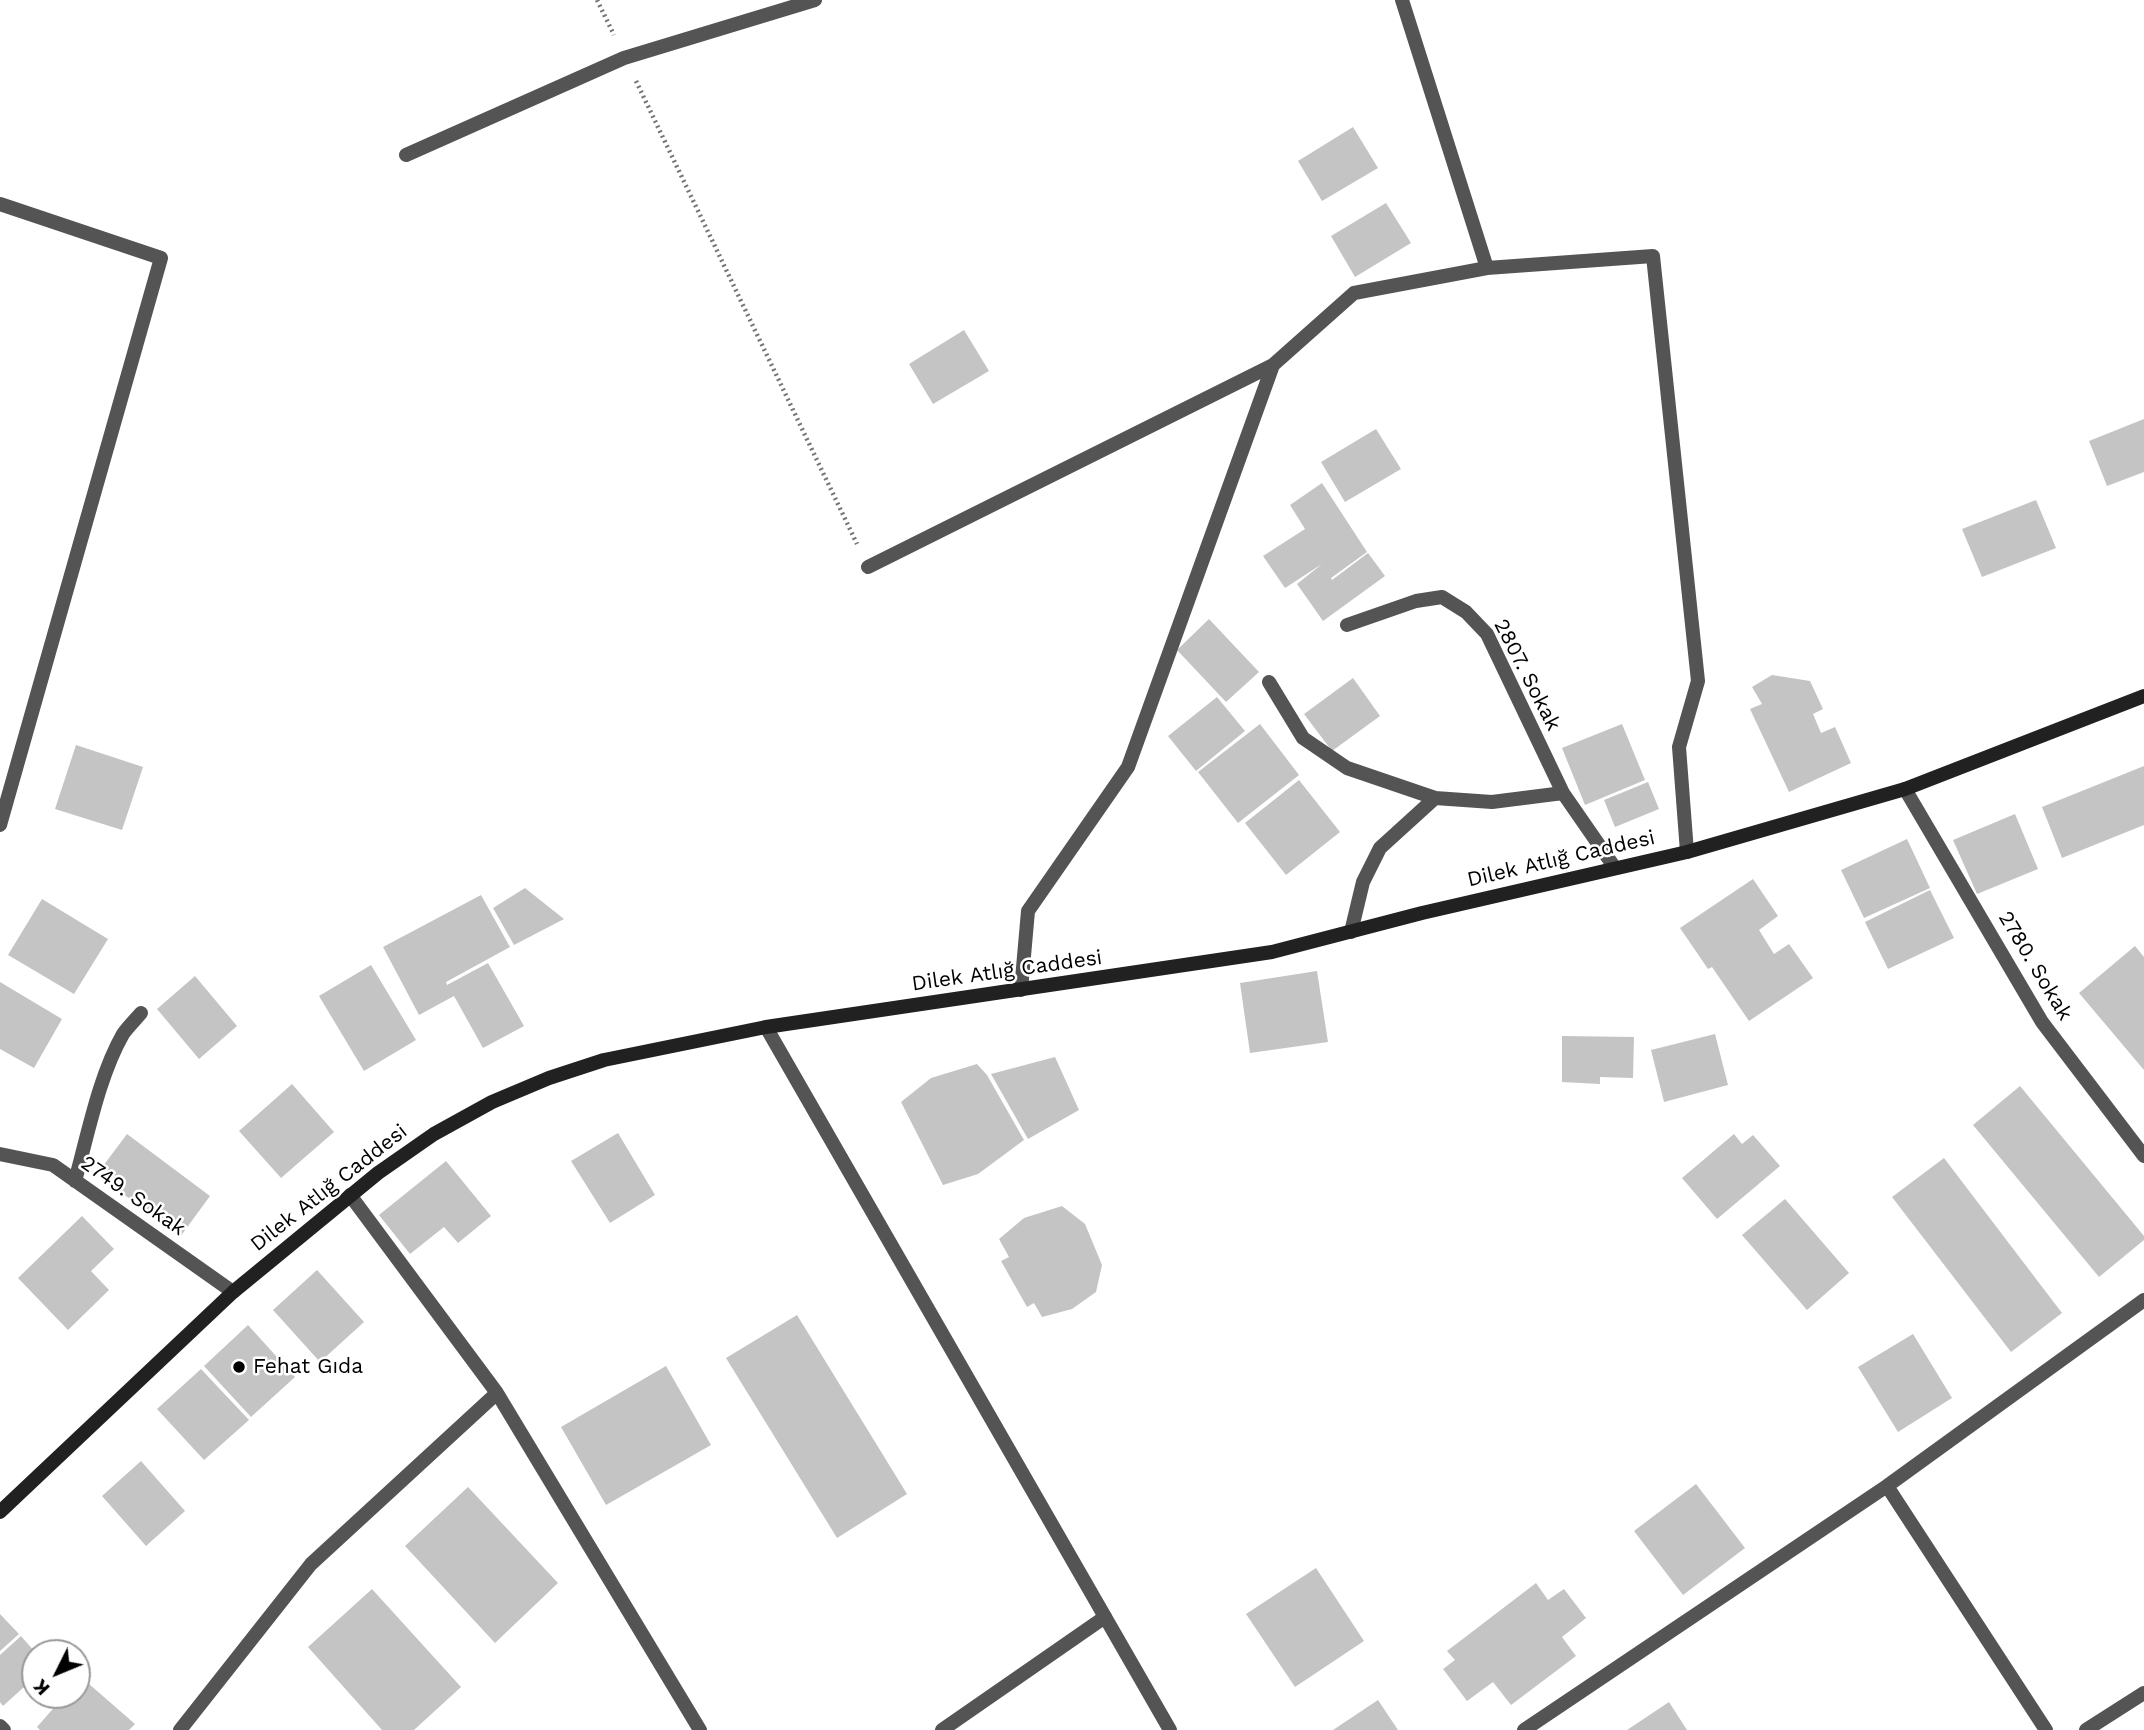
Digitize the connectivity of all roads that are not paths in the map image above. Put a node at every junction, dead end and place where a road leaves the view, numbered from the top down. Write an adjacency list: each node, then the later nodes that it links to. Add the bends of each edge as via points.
1 (815, 0): 3 (street, via 624,58)
2 (1402, 0): 5 (street)
3 (405, 155)
4 (0, 204): 14 (street, via 162,258)
5 (1487, 268): 6 (street, via 1354,293); 15 (street, via 1653,256 1698,681 1679,747)
6 (1273, 365): 7 (street); 18 (street, via 1128,767 1028,911)
7 (868, 567)
8 (1347, 625): 12 (street, 2807. Sokak, via 1416,601 1442,597 1466,612 1487,634)
9 (1269, 682): 13 (street, via 1303,738 1347,768)
10 (2144, 696): 11 (main road, Dilek Atlığ Caddesi)
11 (1905, 789): 15 (main road, Dilek Atlığ Caddesi); 22 (street, 2780. Sokak, via 2042,1022)
12 (1563, 793): 13 (street, via 1492,802); 16 (street, 2807. Sokak)
13 (1435, 799): 17 (street, via 1380,848 1363,882)
14 (0, 825)
15 (1688, 852): 16 (main road, Dilek Atlığ Caddesi)
16 (1615, 868): 17 (main road, Dilek Atlığ Caddesi)
17 (1351, 932): 18 (main road, Dilek Atlığ Caddesi, via 1272,952)
18 (1021, 990): 20 (main road, Dilek Atlığ Caddesi)
19 (141, 1013): 23 (street, via 112,1058)
20 (766, 1027): 24 (main road, Dilek Atlığ Caddesi, via 604,1060 549,1078 434,1134); 30 (street)
21 (0, 1154): 23 (street, 2749. Sokak, via 52,1166)
22 (2144, 1156)
23 (75, 1181): 25 (street, 2749. Sokak)
24 (350, 1195): 25 (main road, Dilek Atlığ Caddesi); 27 (street)
25 (233, 1292): 29 (main road, Dilek Atlığ Caddesi)
26 (2144, 1300): 28 (street)
27 (497, 1393): 34 (street, via 311,1564); 35 (street)
28 (1887, 1486): 38 (street); 39 (street)
29 (0, 1513)
30 (1105, 1617): 36 (street); 37 (street)
31 (2144, 1693): 40 (street)
32 (0, 1726): 33 (street)
33 (4, 1730)
34 (180, 1730)
35 (700, 1730)
36 (942, 1730)
37 (1170, 1730)
38 (1524, 1730)
39 (2046, 1730)
40 (2086, 1730)

